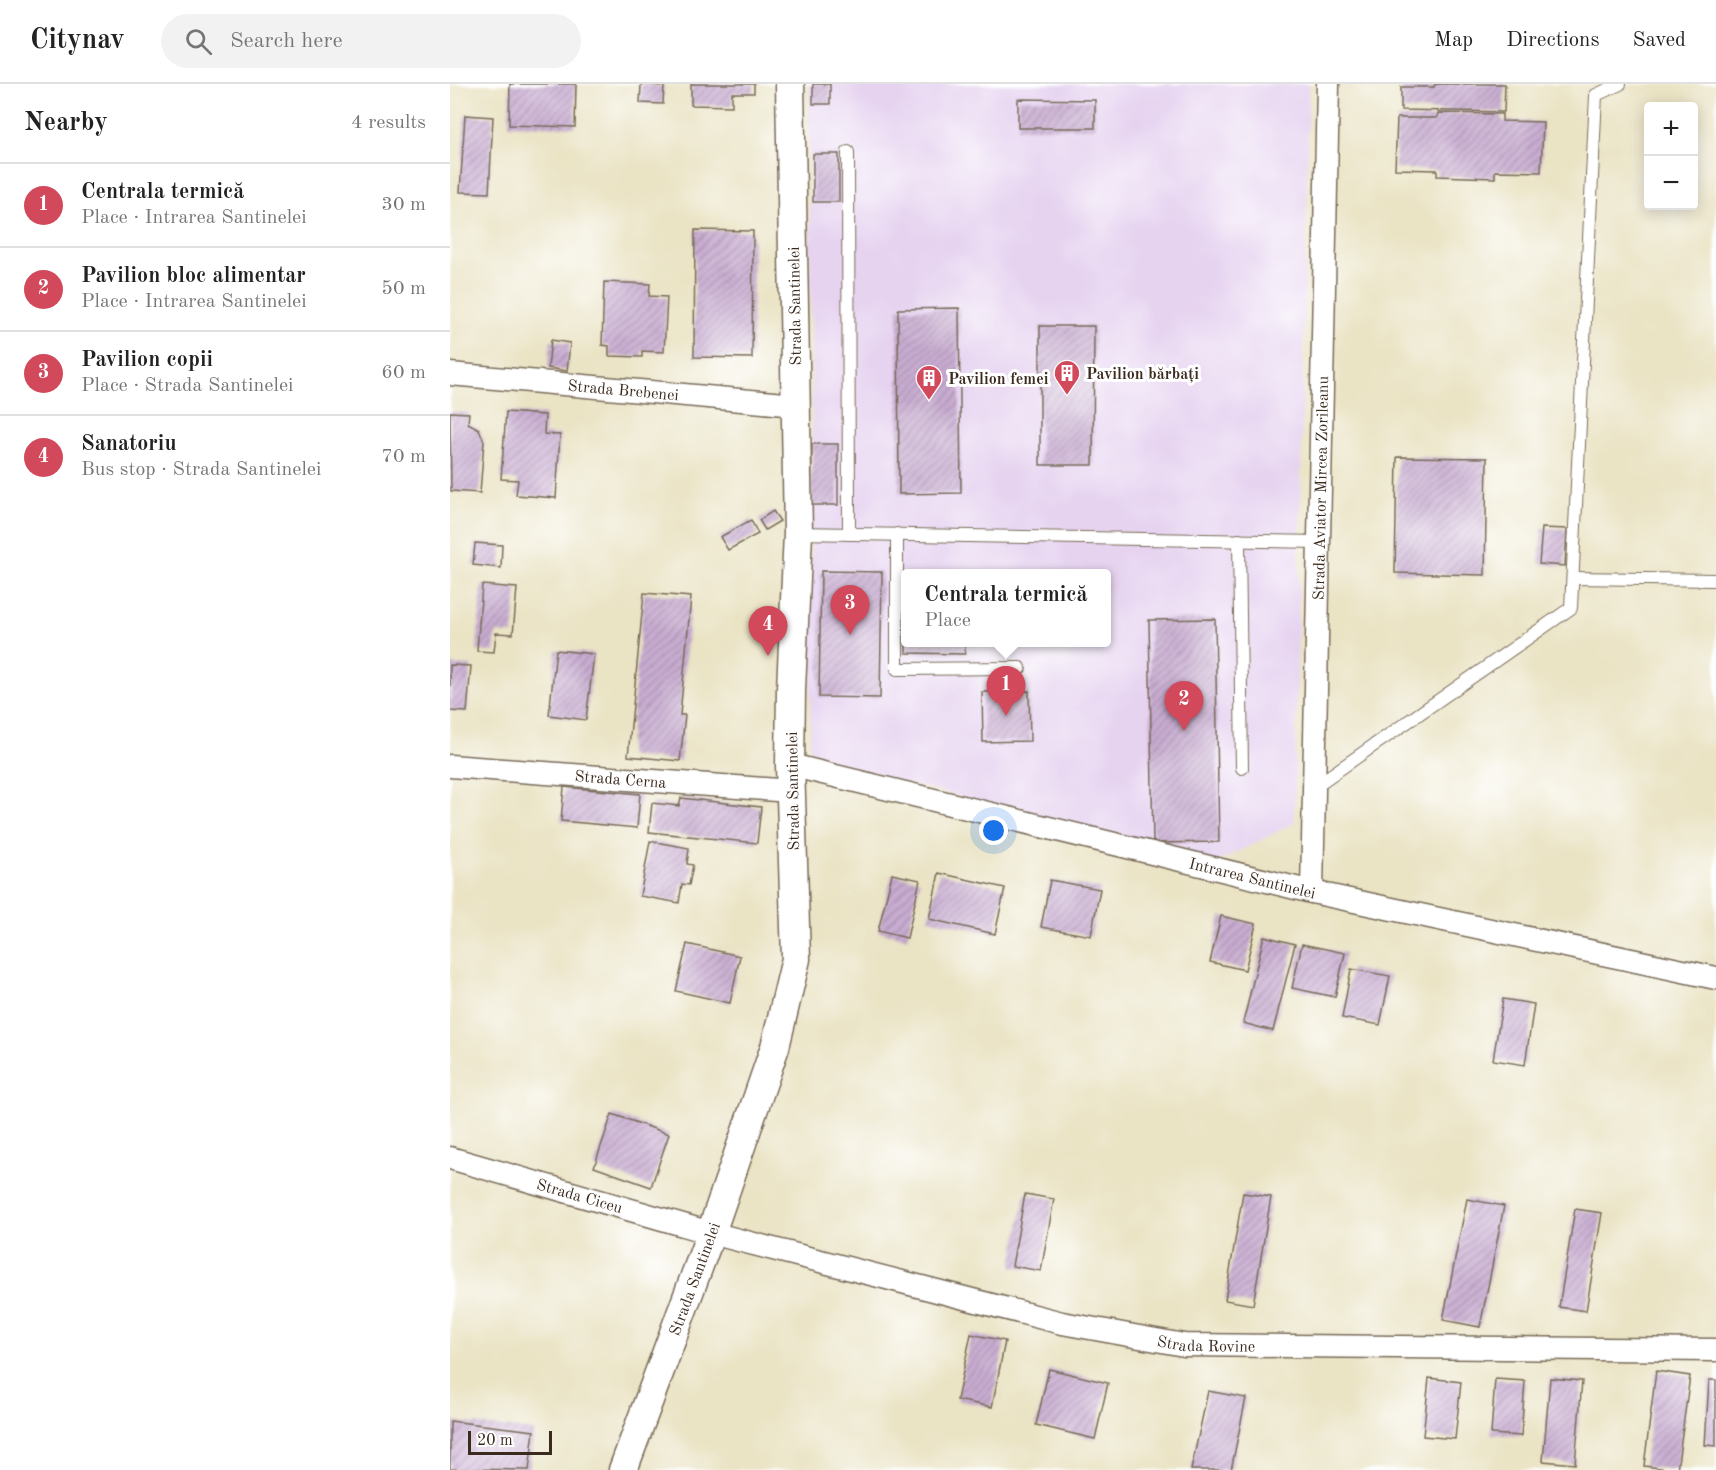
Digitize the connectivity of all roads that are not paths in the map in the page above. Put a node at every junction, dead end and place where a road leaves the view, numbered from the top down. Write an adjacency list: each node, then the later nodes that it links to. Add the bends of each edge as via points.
1 (790, 84): 6 (street, Strada Santinelei)
2 (1328, 84): 11 (street, Strada Aviator Mircea Zorileanu)
3 (1620, 84): 12 (lane, via 1596,95)
4 (848, 152): 8 (lane)
5 (450, 374): 6 (street, Strada Brebenei)
6 (796, 405): 7 (street, Strada Santinelei)
7 (798, 533): 8 (lane); 17 (street, Strada Santinelei)
8 (849, 534): 9 (lane)
9 (897, 534): 10 (lane); 14 (lane, via 897,669)
10 (1239, 540): 11 (lane); 16 (lane)
11 (1319, 542): 18 (street, Strada Aviator Mircea Zorileanu)
12 (1573, 578): 13 (lane); 18 (lane, via 1571,608)
13 (1716, 580)
14 (1020, 668)
15 (450, 766): 17 (street, Strada Cerna)
16 (1242, 768)
17 (790, 778): 19 (street, Intrarea Santinelei); 22 (street, Strada Santinelei, via 796,959 775,1047)
18 (1314, 787): 19 (street, Strada Aviator Mircea Zorileanu)
19 (1312, 892): 20 (street, Intrarea Santinelei)
20 (1716, 978)
21 (450, 1158): 22 (street, Strada Ciceu)
22 (711, 1233): 23 (street, Strada Rovine, via 1062,1323 1184,1345); 24 (street, Strada Santinelei)
23 (1716, 1350)
24 (623, 1470)

